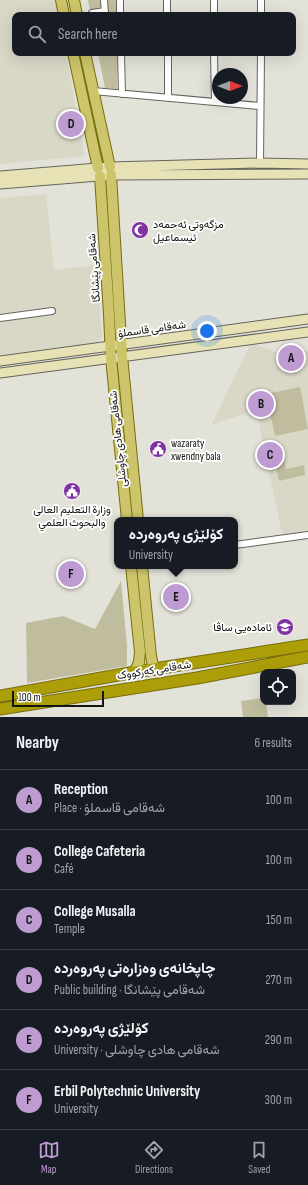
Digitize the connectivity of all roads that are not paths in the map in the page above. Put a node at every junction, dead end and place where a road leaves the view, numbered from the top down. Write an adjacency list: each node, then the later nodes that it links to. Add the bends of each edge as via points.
1 (104, 0): 8 (street)
2 (120, 0): 9 (street)
3 (167, 0): 10 (street)
4 (214, 0): 11 (street)
5 (261, 0): 12 (street)
6 (75, 7): 7 (main road)
7 (62, 8)
8 (105, 12)
9 (120, 12)
10 (167, 12)
11 (214, 12)
12 (261, 12)
13 (74, 56): 29 (main road, شەقامی پێشانگا)
14 (86, 56): 20 (main road, شەقامی پێشانگا)
15 (121, 56): 21 (street)
16 (168, 56): 22 (street)
17 (214, 56): 19 (street)
18 (261, 56): 25 (street)
19 (214, 68)
20 (93, 91): 21 (street); 28 (main road, شەقامی پێشانگا)
21 (122, 94): 22 (street)
22 (168, 98): 23 (street)
23 (212, 102)
24 (238, 104): 25 (street)
25 (260, 106): 26 (street)
26 (260, 163): 27 (main road); 28 (main road)
27 (308, 164)
28 (110, 171): 29 (main road, via 106,162 98,162); 29 (main road, via 109,181 105,180 102,183); 30 (main road); 37 (main road, شەقامی پێشانگا)
29 (99, 172): 31 (main road); 32 (main road); 38 (main road, شەقامی پێشانگا)
30 (308, 174)
31 (0, 176)
32 (0, 184)
33 (52, 311): 34 (street)
34 (0, 318)
35 (308, 319): 37 (main road, شەقامی قاسملۆ)
36 (308, 332): 39 (main road, شەقامی قاسملۆ)
37 (121, 345): 38 (main road, شەقامی قاسملۆ); 39 (main road, شەقامی پێشانگا)
38 (110, 346): 40 (main road, شەقامی پێشانگا); 41 (main road, شەقامی قاسملۆ)
39 (122, 356): 40 (main road, شەقامی قاسملۆ); 44 (main road, شەقامی هادی چاوشلی)
40 (111, 358): 42 (main road, شەقامی قاسملۆ); 43 (main road, شەقامی هادی چاوشلی)
41 (0, 361)
42 (0, 373)
43 (127, 517)
44 (138, 517)
45 (308, 535): 46 (street)
46 (238, 545)
47 (132, 569): 51 (main road)
48 (142, 569): 50 (main road)
49 (308, 645): 53 (highway, شەقامی کەرکووک)
50 (151, 656): 51 (main road); 53 (main road)
51 (140, 657): 54 (main road)
52 (308, 657): 56 (highway, شەقامی کەرکووک, via 198,678)
53 (154, 670): 54 (highway, شەقامی کەرکووک)
54 (135, 672): 55 (highway, شەقامی کەرکووک)
55 (0, 696)
56 (0, 709)

